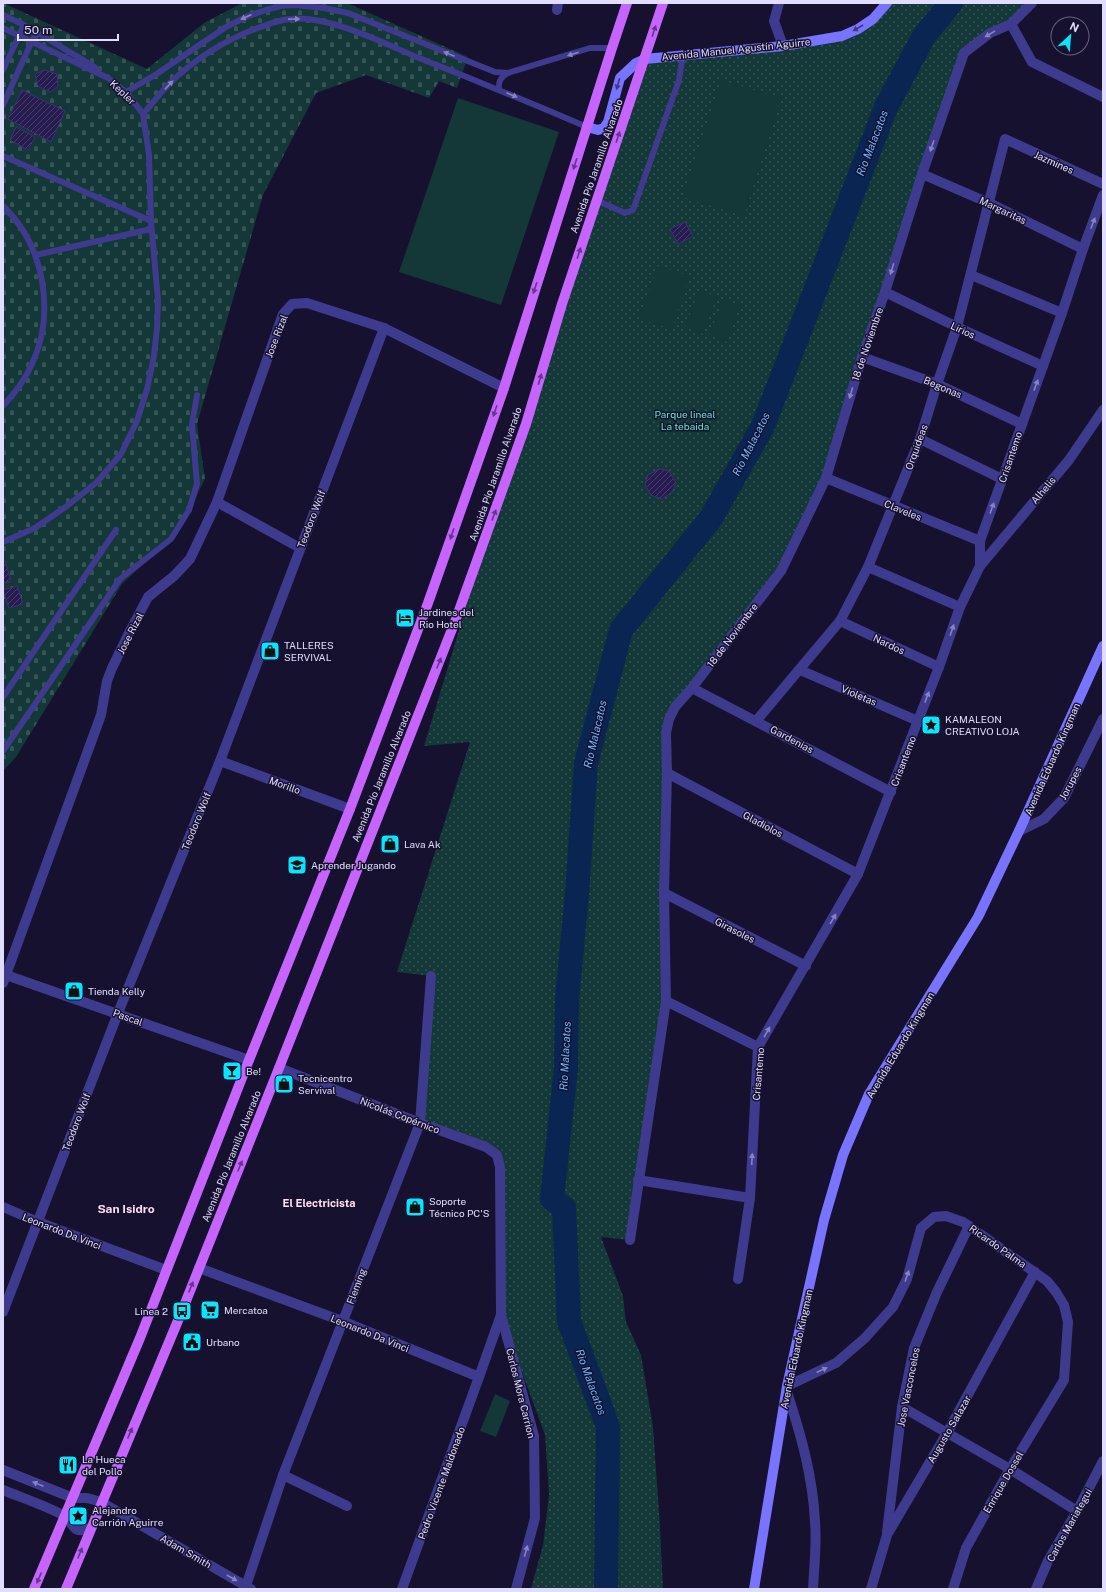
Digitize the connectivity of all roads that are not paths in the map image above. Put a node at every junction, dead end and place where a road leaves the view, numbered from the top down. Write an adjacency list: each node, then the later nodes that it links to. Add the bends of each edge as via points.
1 (627, 3): 14 (main road, Avenida Pío Jaramillo Alvarado)
2 (663, 3): 16 (main road, Avenida Pío Jaramillo Alvarado, one-way to 2)
3 (779, 3): 13 (street, via 774,21)
4 (887, 3): 13 (main road, Avenida Manuel Agustín Aguirre, one-way to 13, via 873,19 842,36)
5 (1032, 3): 7 (street, 18 de Noviembre)
6 (3, 15): 8 (lane)
7 (1011, 24): 22 (street, via 1032,62); 28 (street, 18 de Noviembre, one-way to 28, via 990,33 964,53)
8 (24, 25): 10 (lane); 11 (lane)
9 (3, 28): 11 (lane, Kepler)
10 (36, 32): 12 (lane); 19 (lane, via 90,64)
11 (19, 36): 12 (lane, Kepler); 17 (lane)
12 (32, 42): 19 (lane, Kepler); 23 (lane)
13 (783, 46): 15 (main road, Avenida Manuel Agustín Aguirre)
14 (612, 48): 18 (lane, one-way to 18, via 590,48); 25 (main road, Avenida Pío Jaramillo Alvarado)
15 (683, 55): 16 (main road, Avenida Manuel Agustín Aguirre); 31 (lane, via 679,80 633,210 625,213)
16 (645, 59): 25 (main road, one-way to 25, via 636,63 620,78 604,128 598,130); 31 (main road, Avenida Pío Jaramillo Alvarado, one-way to 16)
17 (3, 70)
18 (508, 73): 20 (lane, via 498,84); 21 (lane, one-way to 21, via 481,67 348,13 296,5 266,10 226,27 156,75)
19 (108, 78): 21 (lane, Kepler)
20 (499, 90): 24 (lane, one-way to 20, via 171,82 202,56 240,35 289,19 306,19 344,28); 25 (lane, one-way to 25)
21 (126, 92): 24 (lane, Kepler)
22 (1103, 97)
23 (3, 105)
24 (144, 114): 34 (lane, Kepler, via 149,155)
25 (587, 127): 46 (main road, Avenida Pío Jaramillo Alvarado, one-way to 46)
26 (1005, 139): 29 (street, Jazmines); 32 (street, Orquideas)
27 (3, 156): 34 (lane)
28 (922, 174): 32 (street, Margaritas); 39 (street, 18 de Noviembre, one-way to 39)
29 (1103, 184)
30 (1103, 195): 36 (street, Crisantemo, one-way to 30)
31 (596, 200): 87 (main road, Avenida Pío Jaramillo Alvarado, one-way to 31, via 456,619 526,424)
32 (989, 203): 36 (street, Margaritas); 38 (street, Orquideas)
33 (3, 206): 37 (lane, via 25,233)
34 (150, 221): 35 (lane, Kepler)
35 (151, 229): 37 (lane); 58 (lane, Kepler, via 158,328 147,389 137,421 121,454 97,482 35,528)
36 (1083, 249): 40 (street, Crisantemo)
37 (36, 256): 48 (lane, via 45,298 40,341 28,373)
38 (971, 275): 40 (street); 41 (street, Orquideas)
39 (885, 292): 41 (street, Lirios); 43 (street, 18 de Noviembre)
40 (1062, 313): 44 (street, Crisantemo)
41 (957, 327): 44 (street, Lirios); 45 (street, Orquideas)
42 (384, 328): 46 (street); 54 (street, Jose Rizal, via 307,303 292,304 283,314); 59 (street, Teodoro Wolf)
43 (862, 357): 45 (street, Begonas); 52 (street, 18 de Noviembre, one-way to 52)
44 (1043, 366): 50 (street, Crisantemo, one-way to 44)
45 (937, 384): 50 (street, Begonas); 51 (street, Orquideas)
46 (504, 388): 76 (main road, Avenida Pío Jaramillo Alvarado, one-way to 76, via 428,603)
47 (197, 395): 72 (lane, via 192,424 197,484 189,510 171,539 120,579)
48 (3, 406)
49 (1103, 410): 60 (street, Alhelis, via 1069,460)
50 (1022, 424): 53 (street, Crisantemo)
51 (920, 439): 53 (street); 55 (street, Orquideas)
52 (826, 478): 55 (street, Claveles); 67 (street, 18 de Noviembre, via 781,571)
53 (1002, 479): 57 (street, Crisantemo, one-way to 53)
54 (217, 502): 59 (street); 82 (street, Jose Rizal, via 190,559 148,597 112,668 101,715)
55 (894, 507): 57 (street, Claveles); 61 (street, Orquideas)
56 (116, 530): 68 (lane)
57 (980, 541): 60 (street, Crisantemo)
58 (3, 542)
59 (300, 548): 73 (street, Teodoro Wolf)
60 (980, 566): 62 (street, Crisantemo)
61 (868, 567): 62 (street); 63 (street, Orquideas)
62 (960, 607): 65 (street, Crisantemo, one-way to 62)
63 (840, 621): 65 (street, Nardos); 66 (street, Orquideas)
64 (1103, 646): 77 (main road, Avenida Eduardo Kingman)
65 (939, 667): 71 (street, Crisantemo, one-way to 65)
66 (800, 670): 70 (street, Orquideas); 71 (street, Violetas)
67 (692, 688): 70 (street, Gardenias); 74 (street, 18 de Noviembre, via 668,719)
68 (3, 696)
69 (1103, 719): 77 (street, Jorupes, via 1064,798 1044,819)
70 (756, 720): 75 (street, Gardenias)
71 (918, 721): 75 (street, Crisantemo)
72 (3, 751)
73 (220, 761): 76 (street, Morillo); 84 (street, Teodoro Wolf)
74 (667, 773): 78 (street, Gladiolos); 79 (street, 18 de Noviembre)
75 (891, 792): 78 (street, Crisantemo)
76 (350, 809): 86 (main road, Avenida Pío Jaramillo Alvarado)
77 (1019, 831): 104 (main road, Avenida Eduardo Kingman, via 978,916 869,1094 855,1126 824,1220)
78 (858, 874): 80 (street, Crisantemo, one-way to 78)
79 (664, 893): 80 (street, Girasoles); 83 (street, 18 de Noviembre)
80 (806, 966): 85 (street, Crisantemo, one-way to 80)
81 (431, 976): 88 (street, Fleming)
82 (5, 979): 84 (street, Pascal)
83 (666, 1001): 85 (street); 89 (street, 18 de Noviembre)
84 (118, 1013): 86 (street, Pascal); 92 (street, Teodoro Wolf)
85 (758, 1047): 90 (street, Crisantemo, one-way to 85)
86 (249, 1060): 96 (main road, Avenida Pío Jaramillo Alvarado)
87 (280, 1068): 88 (street, Nicolás Copérnico); 95 (main road, Avenida Pío Jaramillo Alvarado, one-way to 87)
88 (420, 1123): 100 (street, Nicolás Copérnico, via 486,1147 497,1155 500,1166); 101 (street, Fleming)
89 (638, 1180): 90 (street); 94 (street, 18 de Noviembre)
90 (750, 1198): 98 (street, Crisantemo)
91 (3, 1207): 92 (street, Leonardo Da Vinci)
92 (38, 1222): 96 (street, Leonardo Da Vinci); 99 (street, Teodoro Wolf)
93 (969, 1226): 97 (street, Ricardo Palma); 104 (street, Ricardo Palma, one-way to 93, via 836,1364 865,1338 893,1307 907,1279 921,1228 934,1217 946,1216); 105 (street, Jose Vasconcelos, via 937,1292 914,1348)
94 (630, 1240)
95 (199, 1268): 101 (street, Leonardo Da Vinci); 113 (main road, Avenida Pío Jaramillo Alvarado, one-way to 95)
96 (166, 1270): 112 (main road, Avenida Pío Jaramillo Alvarado)
97 (1035, 1272): 103 (street, Ricardo Palma, via 1056,1292 1064,1305 1068,1322); 106 (street, Augusto Salazar)
98 (738, 1279)
99 (3, 1312)
100 (501, 1315): 102 (street); 123 (street, Carlos Mora Carrion, one-way to 100, via 535,1518 534,1436)
101 (342, 1322): 102 (street, Leonardo Da Vinci); 110 (street, Fleming)
102 (479, 1377): 122 (street, Pedro Vicente Maldonado)
103 (1064, 1380): 108 (street, Enrique Dossel)
104 (787, 1389): 124 (main road, Avenida Eduardo Kingman); 125 (street, via 811,1479 816,1523)
105 (902, 1407): 106 (street); 118 (street, Jose Vasconcelos)
106 (947, 1433): 108 (street); 118 (street, Augusto Salazar)
107 (1103, 1461): 115 (street, Carlos Mariategui)
108 (1010, 1469): 115 (street); 127 (street, Enrique Dossel, via 966,1548)
109 (3, 1470): 112 (street, Adam Smith, one-way to 109)
110 (283, 1476): 114 (street); 119 (street, Fleming)
111 (3, 1490): 116 (street)
112 (73, 1498): 113 (street, Adam Smith); 116 (main road, Avenida Pío Jaramillo Alvarado)
113 (101, 1502): 117 (main road, Avenida Pío Jaramillo Alvarado); 119 (street, Adam Smith, one-way to 119)
114 (347, 1506)
115 (1077, 1511): 128 (street, Carlos Mariategui, via 1048,1561)
116 (66, 1516): 117 (street, via 72,1527 79,1530); 120 (main road, Avenida Pío Jaramillo Alvarado, one-way to 120)
117 (90, 1528): 121 (main road, Avenida Pío Jaramillo Alvarado, one-way to 117)
118 (887, 1535): 126 (street, Augusto Salazar)
119 (248, 1588)
120 (34, 1589)
121 (66, 1589)
122 (402, 1589)
123 (516, 1589)
124 (754, 1589)
125 (813, 1589)
126 (871, 1589)
127 (952, 1589)
128 (1036, 1589)

